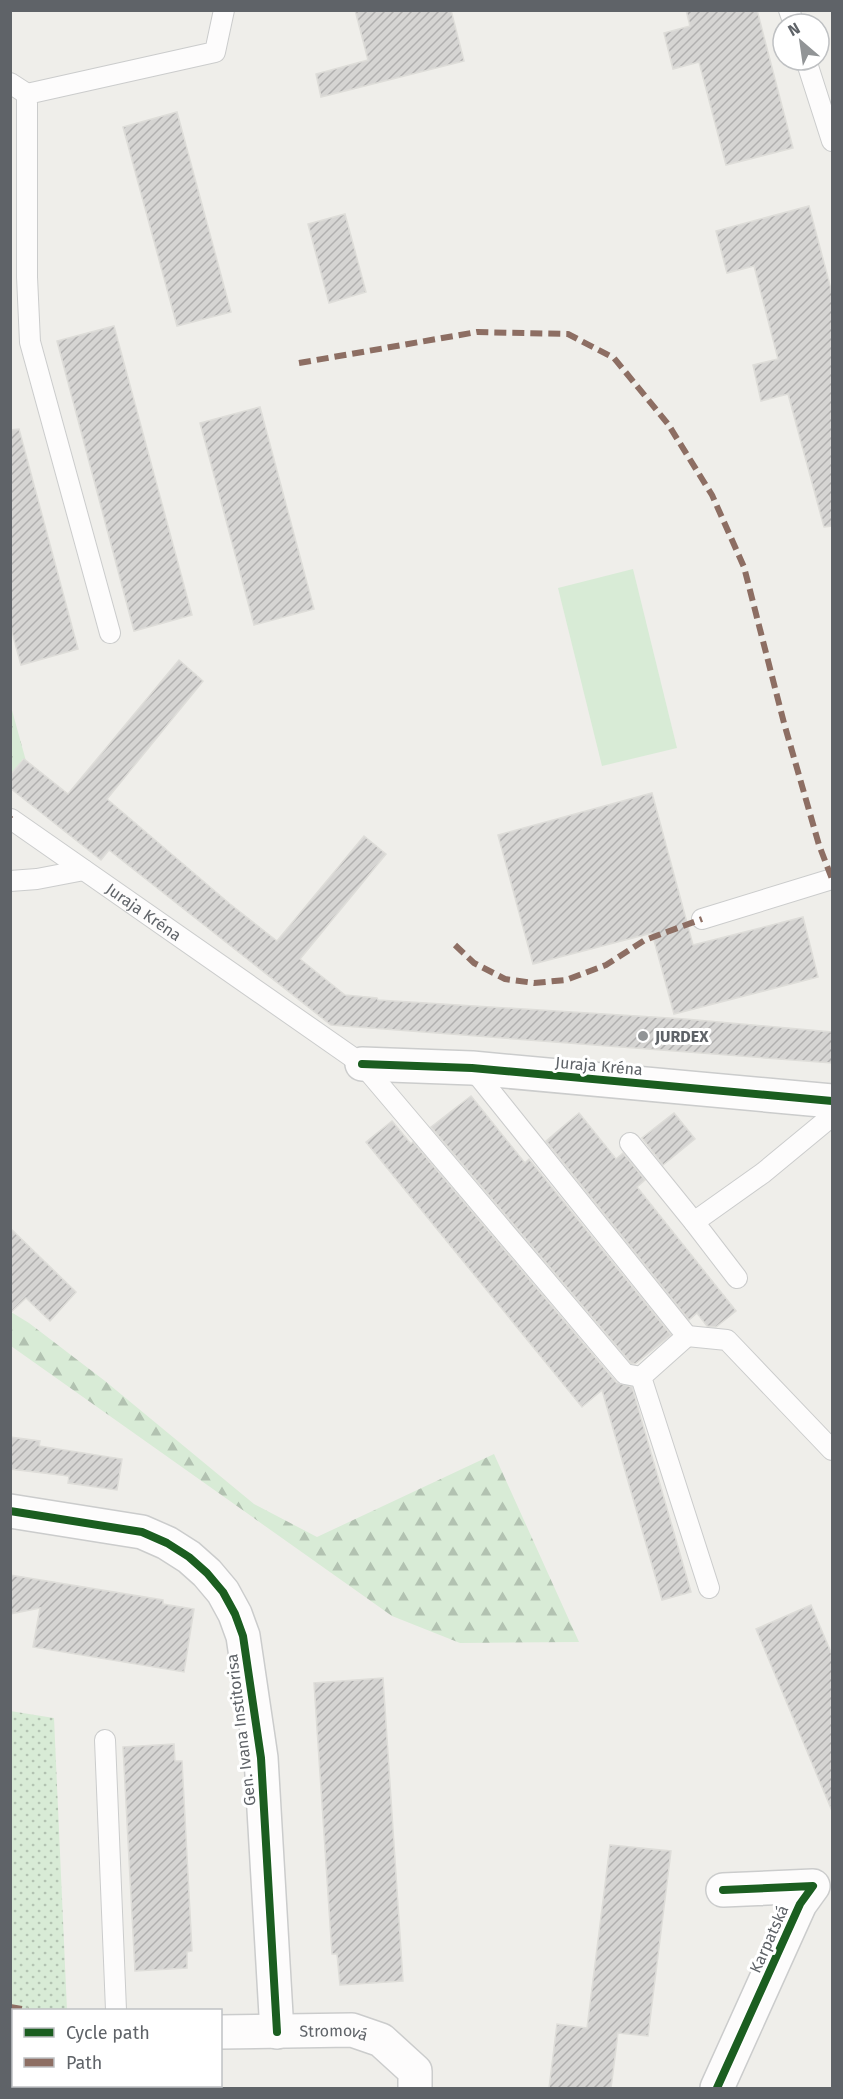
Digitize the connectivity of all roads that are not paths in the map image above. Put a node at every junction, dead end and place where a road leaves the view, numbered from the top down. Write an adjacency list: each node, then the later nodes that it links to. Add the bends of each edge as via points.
1 (224, 10): 4 (lane, via 215,52)
2 (810, 72): 5 (lane)
3 (10, 83): 4 (lane)
4 (27, 94): 6 (lane, via 30,342)
5 (832, 141)
6 (110, 633)
7 (11, 819): 8 (lane, Juraja Kréna)
8 (84, 870): 10 (lane); 12 (lane, Juraja Kréna)
9 (832, 879): 11 (lane)
10 (10, 881)
11 (702, 919)
12 (362, 1064): 13 (street, Juraja Kréna); 20 (lane, via 624,1374)
13 (472, 1068): 14 (street, Juraja Kréna); 19 (lane)
14 (832, 1101)
15 (832, 1116): 17 (lane, via 763,1173)
16 (630, 1143): 17 (lane)
17 (694, 1222): 18 (lane)
18 (737, 1278)
19 (687, 1336): 20 (lane); 21 (lane, via 727,1340)
20 (641, 1377): 23 (lane)
21 (832, 1450)
22 (10, 1511): 28 (street, Gen. Ivana Institorisa, via 142,1532 167,1543 207,1573 235,1614 245,1644 261,1758)
23 (709, 1588)
24 (105, 1740): 26 (lane)
25 (723, 1890): 30 (street, Karpatská, via 813,1886 800,1904)
26 (116, 2009)
27 (222, 2032): 28 (street, Stromová)
28 (277, 2032): 29 (street, Stromová, via 352,2030 381,2040 416,2071)
29 (415, 2088)
30 (717, 2088)

